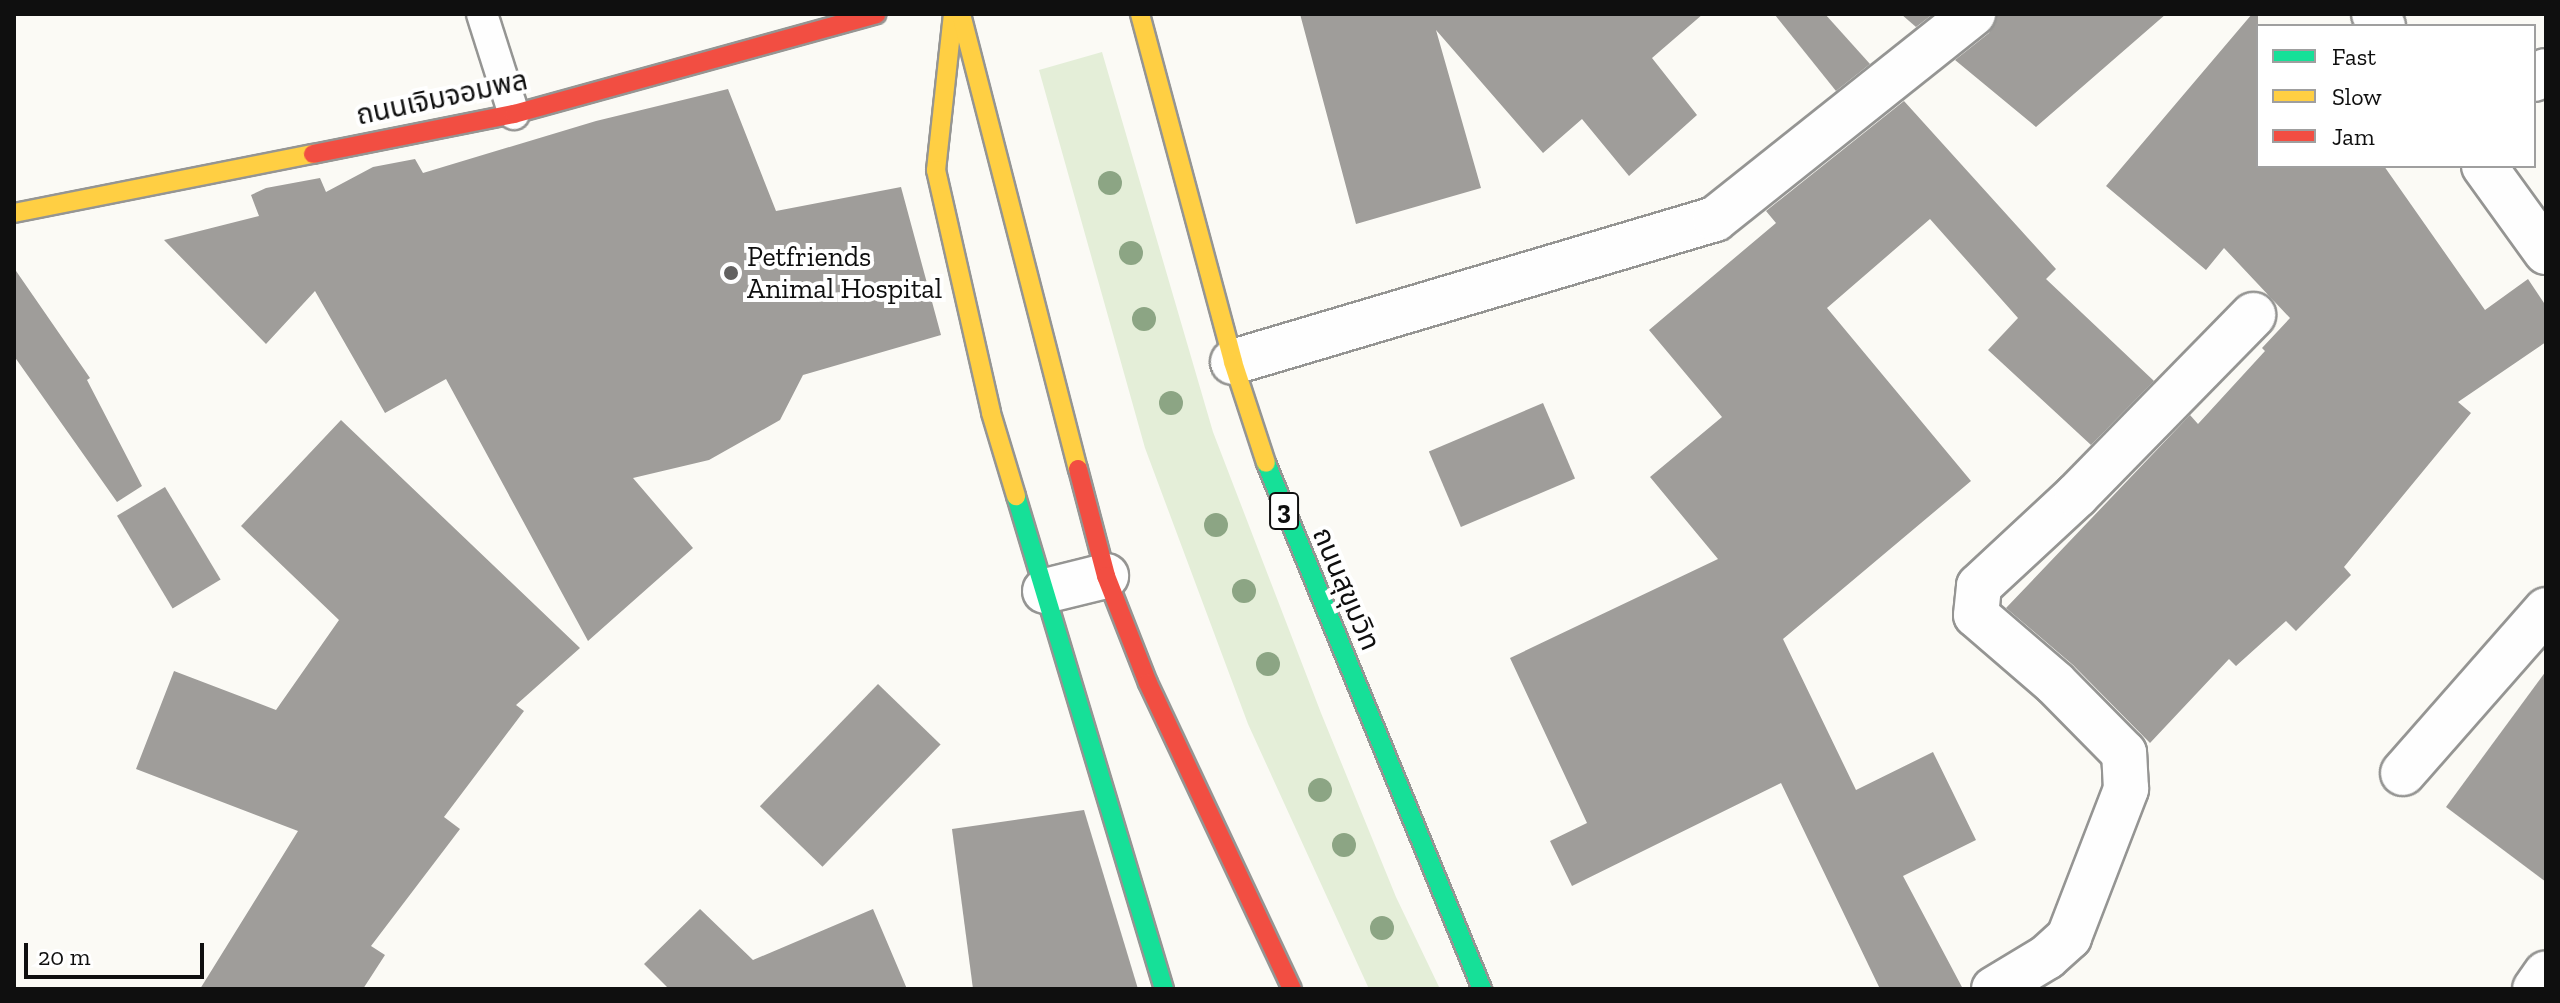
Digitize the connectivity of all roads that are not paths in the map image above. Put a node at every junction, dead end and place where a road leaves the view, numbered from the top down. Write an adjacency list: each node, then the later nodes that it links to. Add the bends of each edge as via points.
1 (482, 14): 7 (lane)
2 (876, 14): 7 (main road, ถนนเจิมจอมพล)
3 (953, 14): 14 (main road, via 936,170 991,413)
4 (961, 14): 13 (main road)
5 (1140, 14): 12 (main road, ถนนสุขุมวิท / 3)
6 (1973, 14): 12 (street, via 1715,219)
7 (514, 114): 9 (main road, ถนนเจิมจอมพล)
8 (2485, 168): 10 (street)
9 (14, 213)
10 (2546, 252)
11 (2253, 315): 21 (street, via 2077,495 1979,586 1976,615 2055,683 2124,753 2126,789 2069,937)
12 (1233, 362): 20 (main road, ถนนสุขุมวิท / 3, via 1273,485)
13 (1106, 576): 14 (street); 19 (main road, via 1148,683)
14 (1045, 591): 18 (main road)
15 (2546, 610): 16 (street)
16 (2403, 773)
17 (2546, 973): 22 (street)
18 (1164, 989)
19 (1292, 989)
20 (1482, 989)
21 (1994, 989)
22 (2535, 989)

